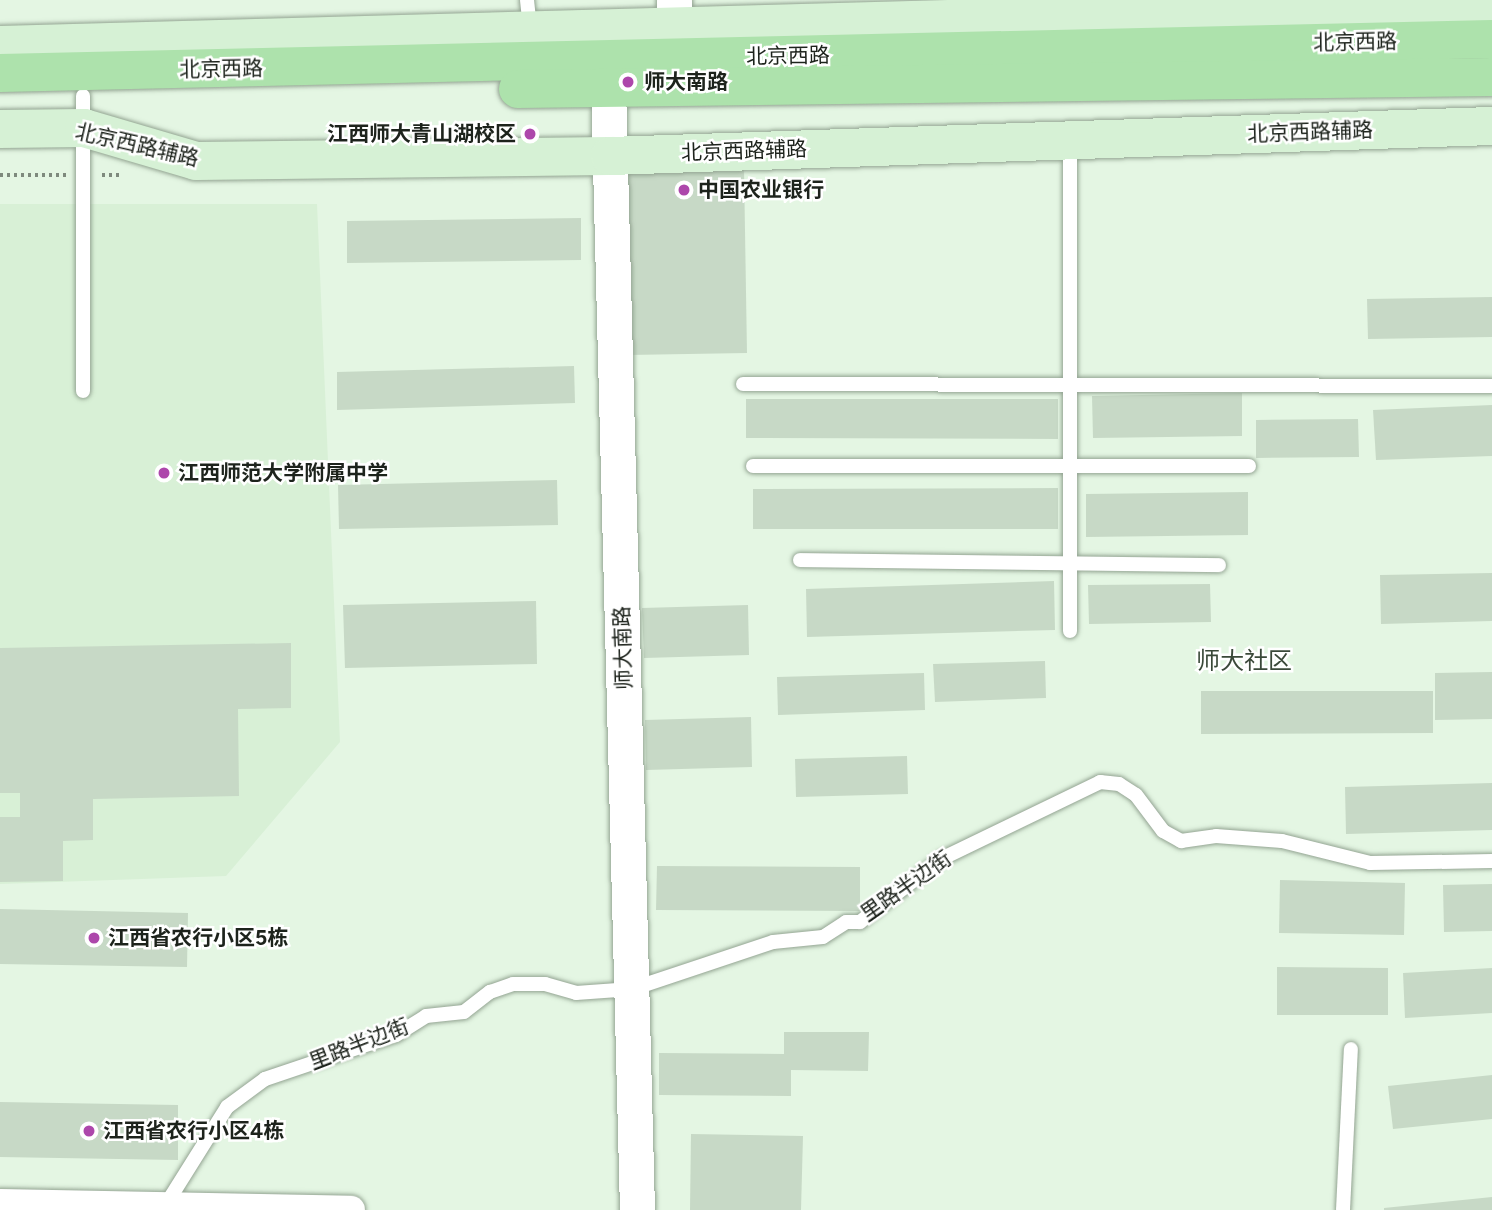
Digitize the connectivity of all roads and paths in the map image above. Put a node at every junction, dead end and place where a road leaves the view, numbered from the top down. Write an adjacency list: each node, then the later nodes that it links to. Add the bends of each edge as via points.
1 (1492, 4): 2 (main road)
2 (965, 10): 3 (main road)
3 (674, 14): 4 (main road)
4 (531, 31): 6 (main road, 北京西路); 7 (main road); 9 (main road, 北京西路)
5 (0, 32): 7 (lane)
6 (1492, 39)
7 (80, 44): 8 (main road)
8 (0, 45)
9 (0, 73)
10 (1492, 77): 11 (main road, 北京西路)
11 (608, 87): 13 (main road, 北京西路); 18 (street, 师大南路)
12 (0, 97): 13 (main road, 北京西路)
13 (84, 112): 15 (main road, 北京西路辅路); 17 (lane); 18 (main road, 北京西路辅路, via 196,162); 22 (lane)
14 (1492, 126): 16 (main road, 北京西路辅路)
15 (0, 129)
16 (1070, 140): 18 (main road, 北京西路辅路); 20 (lane)
17 (0, 145)
18 (610, 156): 31 (street, 师大南路)
19 (743, 384): 20 (lane)
20 (1070, 386): 21 (lane); 24 (lane)
21 (1492, 386)
22 (83, 391)
23 (753, 466): 24 (lane)
24 (1070, 466): 25 (lane); 27 (lane)
25 (1249, 466)
26 (800, 560): 27 (lane)
27 (1070, 563): 28 (lane); 29 (lane)
28 (1219, 565)
29 (1070, 631)
30 (1492, 861): 31 (lane, 里路半边街, via 1370,863 1282,841 1216,836 1181,841 1163,831 1136,795 1119,784 1100,782 941,859 860,922 846,922 811,940 773,942 719,957)
31 (632, 989): 34 (lane, 里路半边街, via 576,993 545,984 513,984 490,992 464,1012 426,1016 396,1035 265,1079 227,1107); 36 (street, 师大南路)
32 (1351, 1049): 37 (lane)
33 (0, 1203): 34 (street)
34 (166, 1206): 35 (street)
35 (351, 1210)
36 (637, 1210)
37 (1343, 1210)

